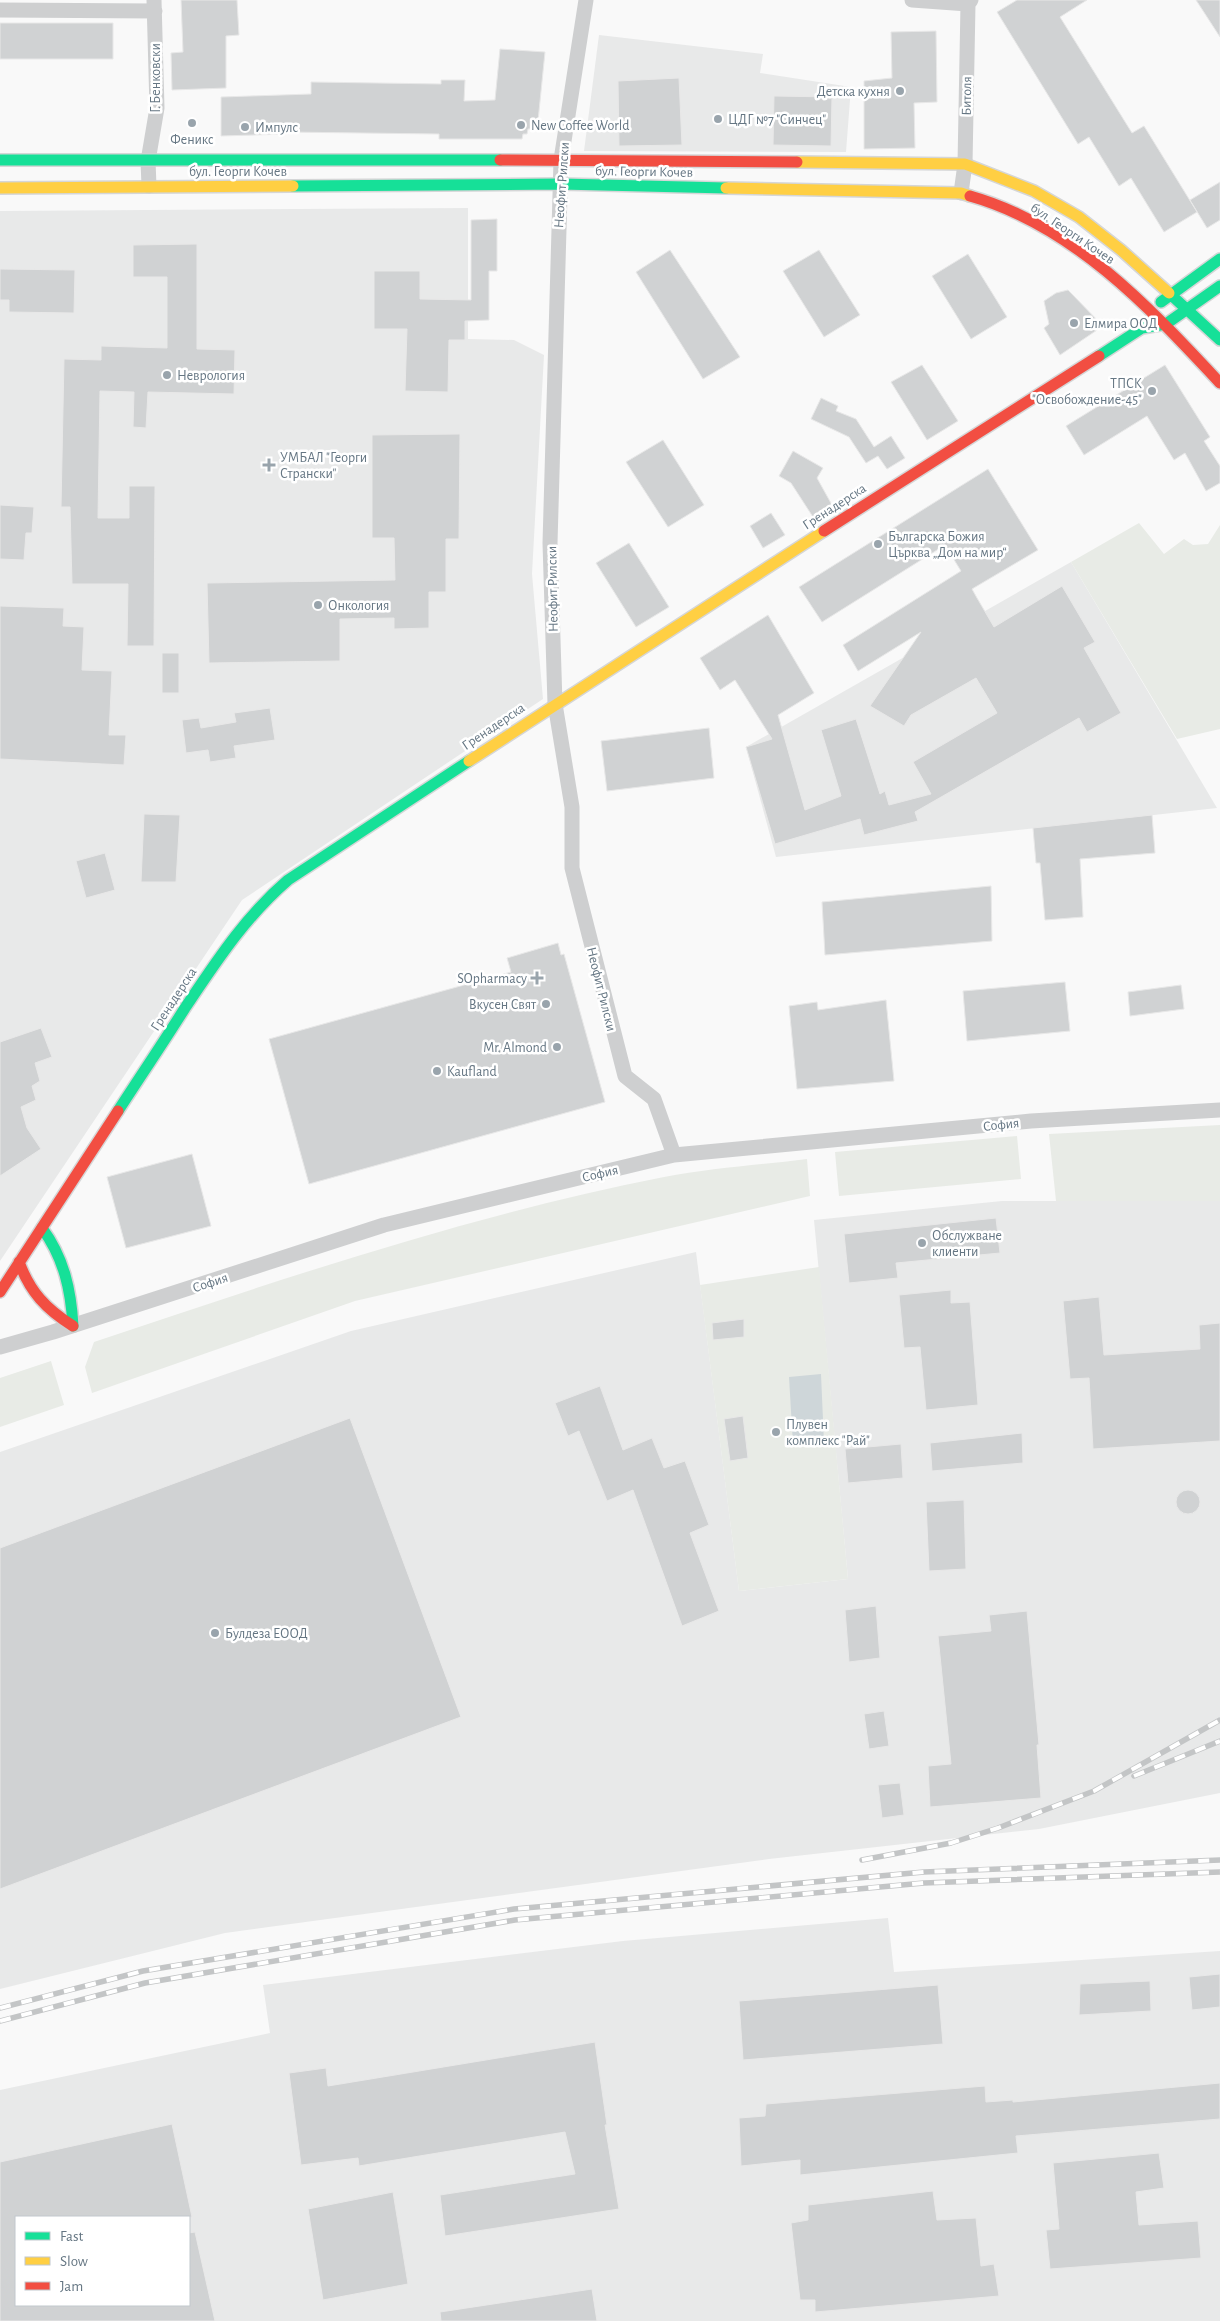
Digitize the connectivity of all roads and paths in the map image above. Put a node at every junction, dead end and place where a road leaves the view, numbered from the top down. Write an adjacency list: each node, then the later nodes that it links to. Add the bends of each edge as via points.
1 (586, 0): 7 (street, Неофит Рилски)
2 (912, 0): 3 (street)
3 (969, 1): 9 (street, Битоля)
4 (154, 6): 5 (street); 8 (street, Г. Бенковски, via 157,108)
5 (0, 10)
6 (0, 160): 8 (main road, бул. Георги Кочев)
7 (561, 160): 8 (main road, бул. Георги Кочев); 9 (main road, бул. Георги Кочев); 10 (street, Неофит Рилски)
8 (148, 161): 11 (street, Г. Бенковски)
9 (965, 164): 13 (street, Битоля); 16 (main road, бул. Георги Кочев, via 1012,181 1056,203 1110,239)
10 (561, 184): 11 (main road, бул. Георги Кочев); 13 (main road, бул. Георги Кочев); 23 (street, Неофит Рилски, via 550,543)
11 (149, 186): 12 (main road, бул. Георги Кочев)
12 (0, 188)
13 (961, 193): 17 (main road, бул. Георги Кочев, via 1011,209 1055,235 1088,257)
14 (1220, 259): 16 (main road)
15 (1220, 286): 18 (main road, Гренадерска)
16 (1170, 294): 17 (main road); 18 (main road, бул. Георги Кочев)
17 (1151, 309): 19 (main road, бул. Георги Кочев); 20 (main road)
18 (1186, 310): 19 (main road, Гренадерска); 21 (main road, бул. Георги Кочев)
19 (1166, 324): 20 (main road, Гренадерска); 22 (main road, бул. Георги Кочев)
20 (1142, 328): 23 (main road, Гренадерска)
21 (1220, 340)
22 (1220, 383)
23 (555, 704): 25 (street, Неофит Рилски, via 572,807 572,868 623,1069 625,1076 654,1099); 26 (main road, Гренадерска, via 288,880 262,901 213,966)
24 (1220, 1110): 25 (street, София, via 1031,1120)
25 (674, 1155): 29 (street, София, via 384,1225)
26 (42, 1228): 27 (main road, Гренадерска); 29 (main road, via 54,1242 63,1262 71,1292)
27 (19, 1262): 28 (main road, Гренадерска); 29 (main road, via 25,1282 35,1298)
28 (0, 1292)
29 (73, 1326): 30 (street, София)
30 (0, 1347)

